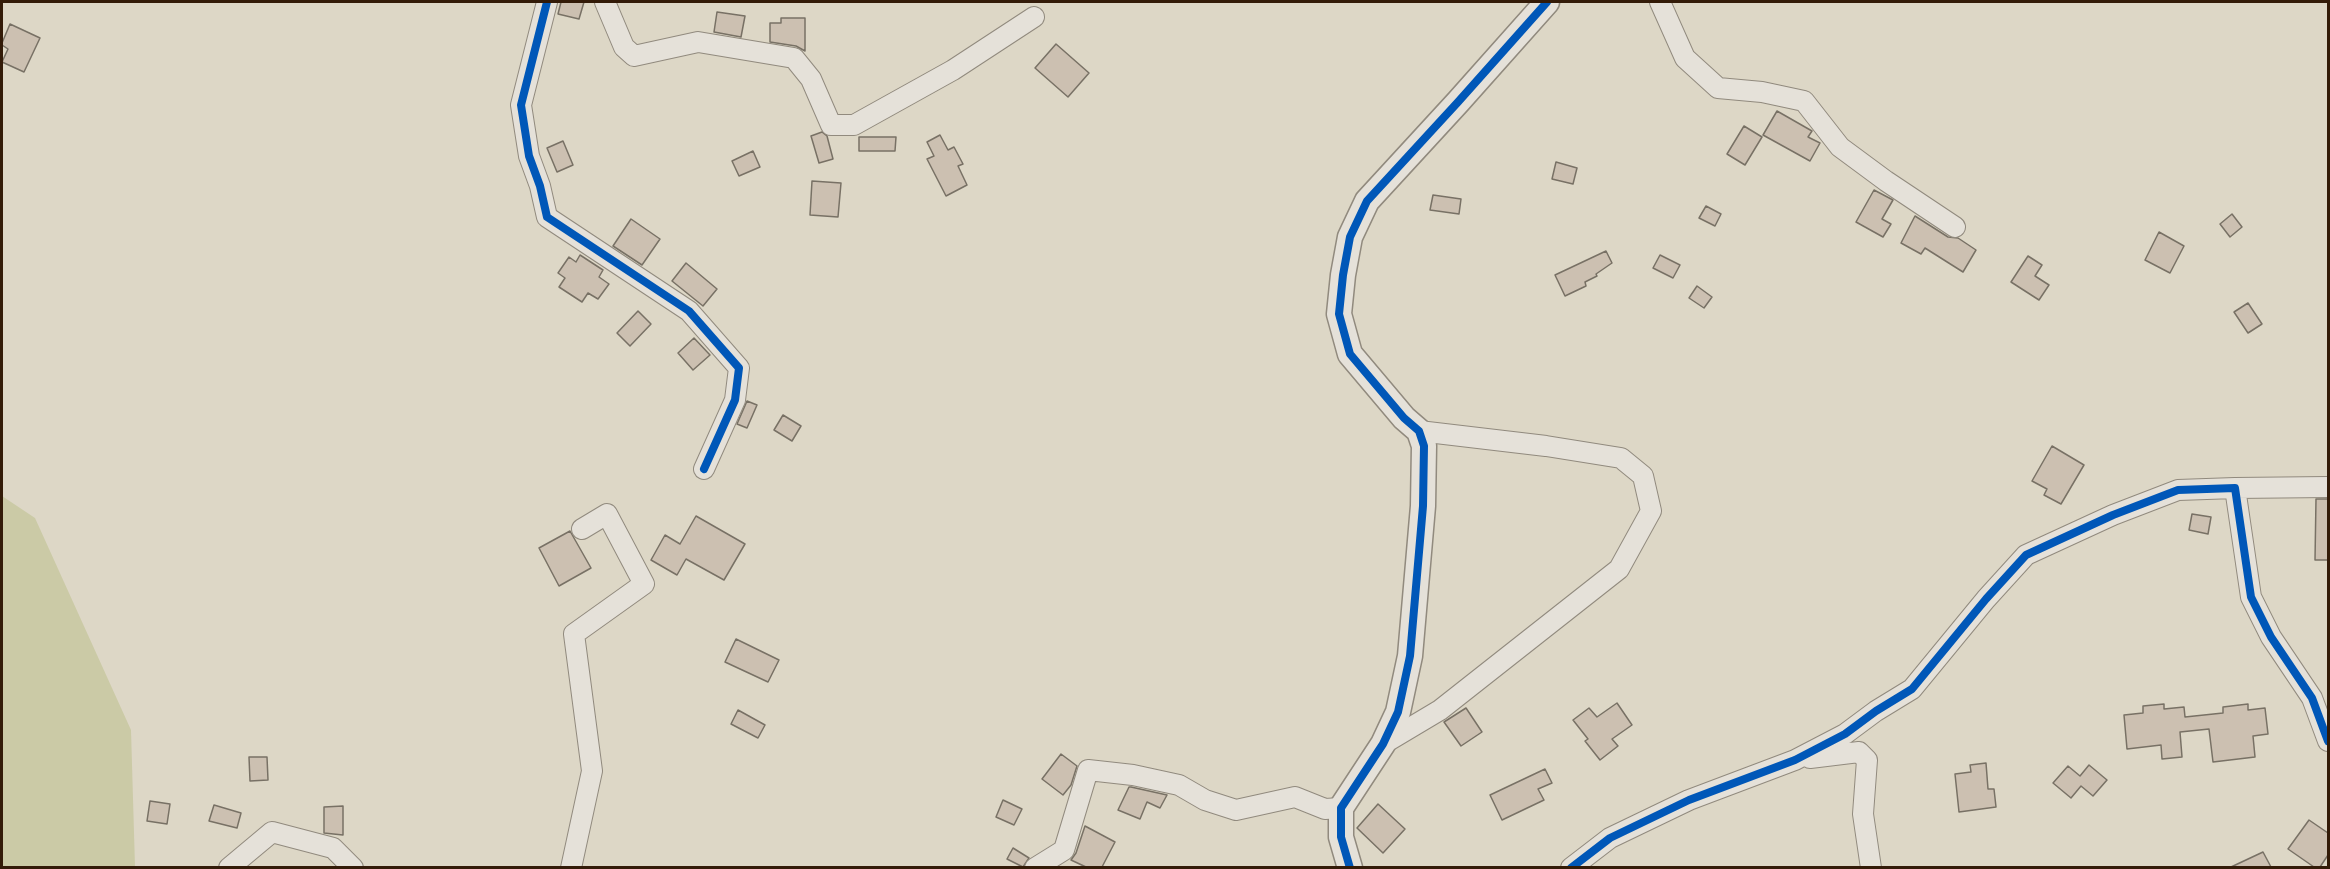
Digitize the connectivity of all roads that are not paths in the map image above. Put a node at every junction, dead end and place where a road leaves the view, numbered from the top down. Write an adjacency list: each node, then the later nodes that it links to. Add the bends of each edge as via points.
1 (547, 2): 8 (street, via 520,105 529,156 547,218 689,311 739,368 735,400)
2 (605, 2): 5 (street, via 624,47 634,56 698,42 794,58 811,79 831,125 854,125 953,70)
3 (1547, 2): 7 (street, via 1367,201 1350,237 1339,314 1350,354)
4 (1660, 2): 6 (street, via 1685,58 1718,88 1804,101 1840,147)
5 (1034, 17)
6 (1955, 227)
7 (1419, 431): 13 (street, via 1424,446 1423,506 1410,656 1398,712); 13 (street, via 1621,458 1643,476 1651,511 1619,569 1440,710)
8 (704, 469)
9 (2328, 487): 10 (street)
10 (2235, 488): 12 (street, via 2251,597 2271,637 2313,698); 14 (street, via 2178,490 2026,555 1912,689 1845,734)
11 (582, 529): 18 (street, via 608,514 644,584 574,634 592,771)
12 (2328, 741)
13 (1383, 744): 15 (street)
14 (1795, 760): 21 (street, via 1689,800 1610,838); 22 (street, via 1859,752 1867,760 1863,814)
15 (1341, 808): 19 (street, via 1325,809 1295,797 1236,810 1205,800 1179,785 1088,770 1064,850); 20 (street, via 1341,837)
16 (229, 867): 17 (street, via 272,832 333,848)
17 (353, 867)
18 (571, 867)
19 (1035, 867)
20 (1350, 867)
21 (1571, 867)
22 (1871, 867)

